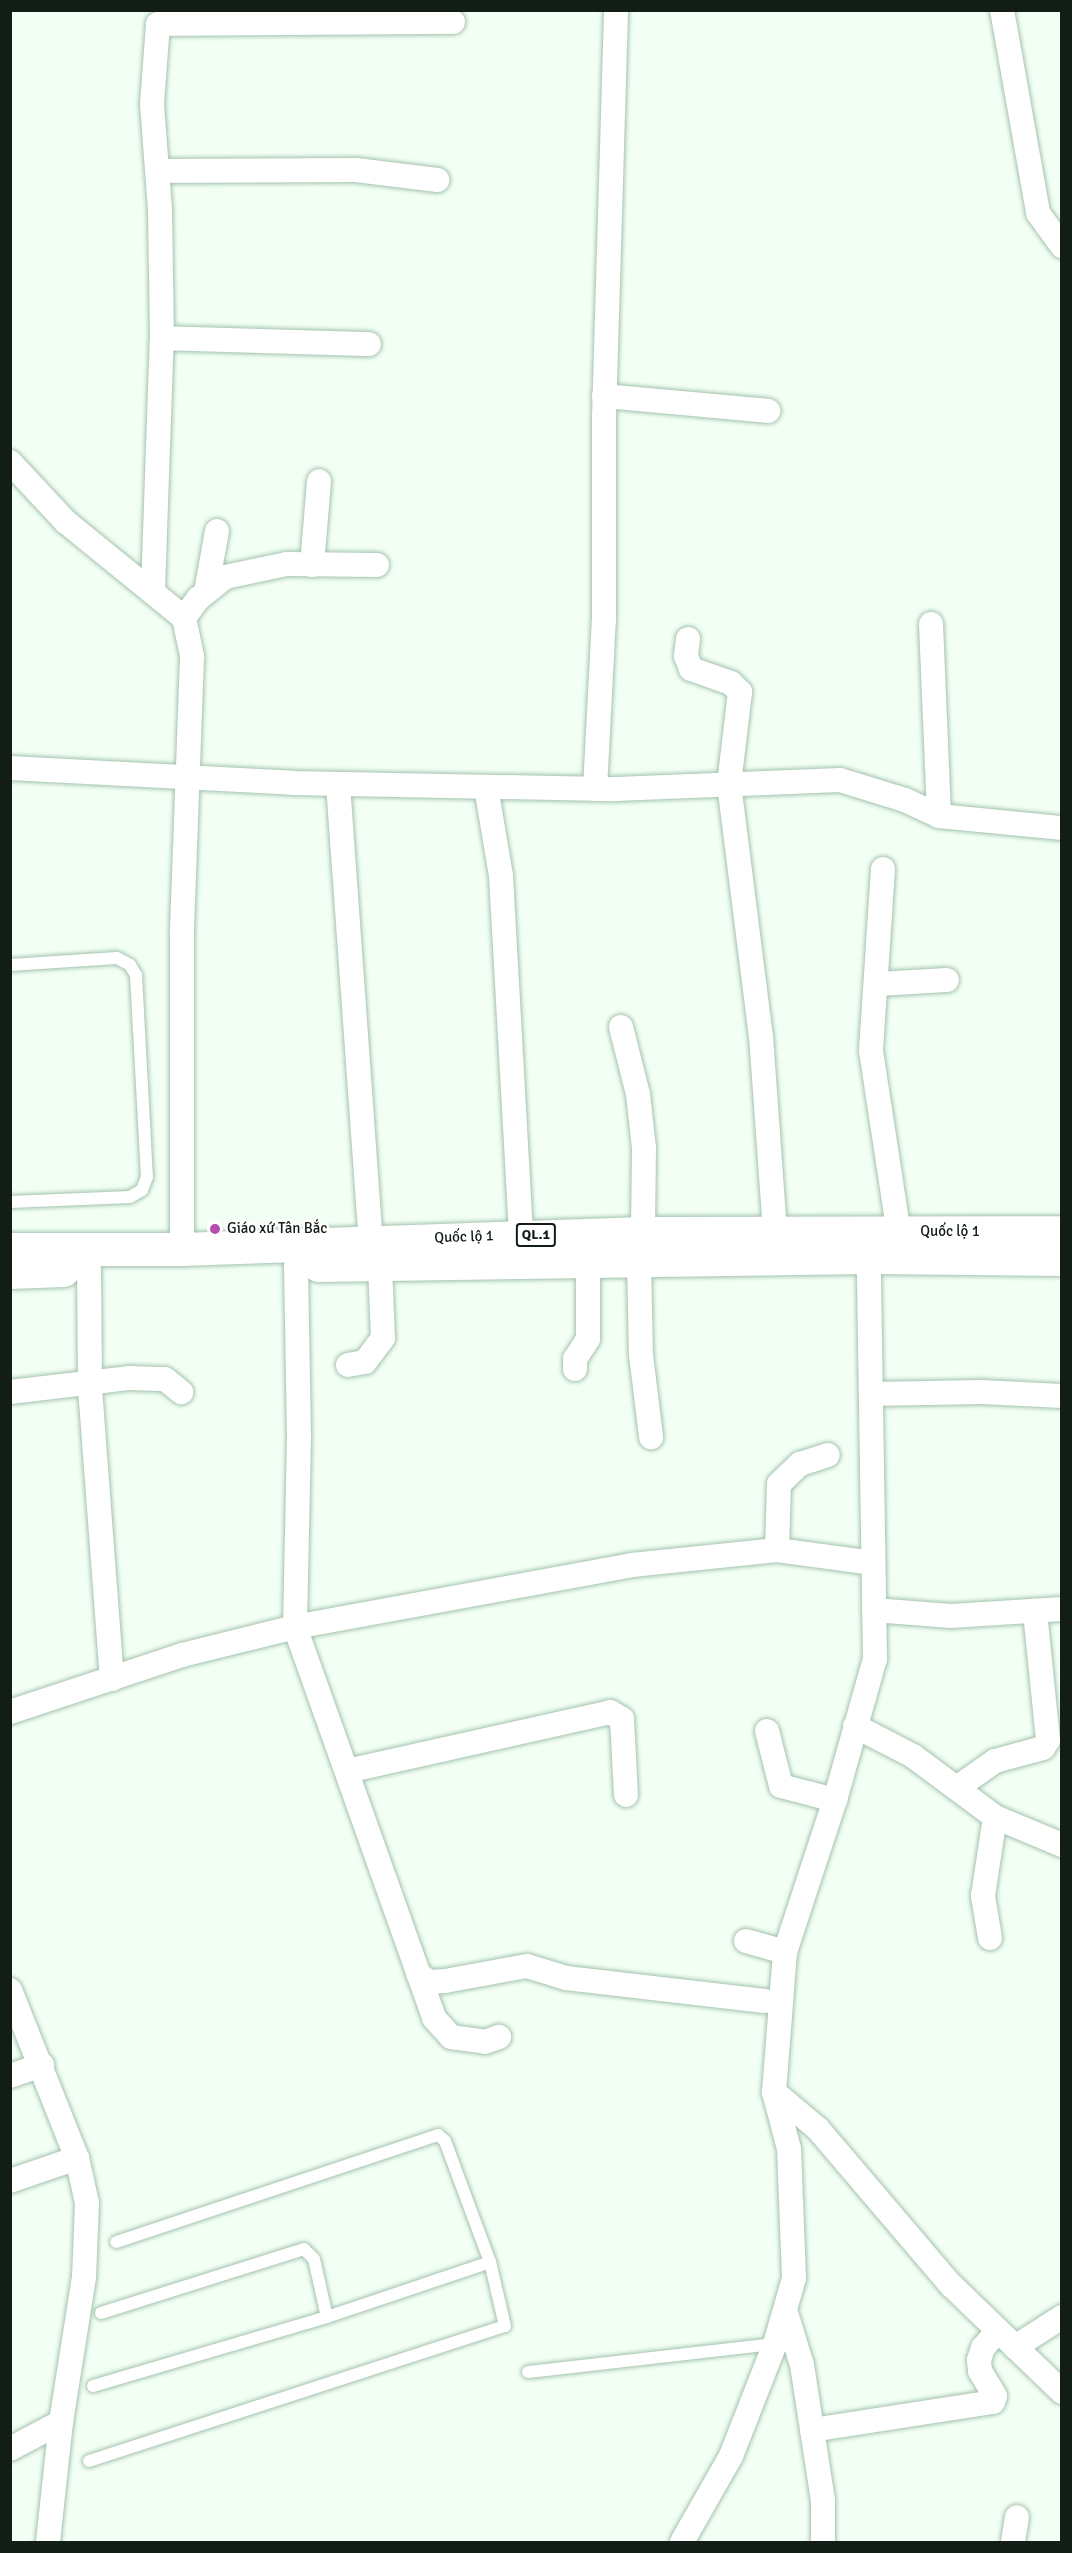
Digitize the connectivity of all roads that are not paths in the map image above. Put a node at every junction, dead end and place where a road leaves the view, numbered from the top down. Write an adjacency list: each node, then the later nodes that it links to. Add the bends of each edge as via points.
1 (616, 10): 11 (street)
2 (1002, 10): 8 (street, via 1038,213)
3 (158, 17): 4 (street); 6 (street, via 152,104)
4 (359, 17): 5 (street)
5 (453, 22)
6 (158, 171): 7 (street, via 356,170); 9 (street)
7 (437, 180)
8 (1062, 246)
9 (162, 338): 10 (street); 18 (street)
10 (369, 344)
11 (604, 396): 12 (street); 28 (street, via 604,620)
12 (768, 411)
13 (10, 462): 18 (street, via 66,522)
14 (320, 481): 16 (street)
15 (217, 531): 19 (street)
16 (312, 565): 17 (street); 19 (street, via 287,564 225,577)
17 (376, 565)
18 (153, 590): 20 (street)
19 (206, 592): 20 (street)
20 (184, 618): 24 (street, via 192,657)
21 (931, 624): 29 (street)
22 (688, 639): 26 (street, via 686,656 691,669 731,683 740,692)
23 (10, 768): 24 (street)
24 (190, 778): 25 (street); 43 (street, via 182,934)
25 (338, 784): 27 (street); 44 (street)
26 (729, 784): 28 (street); 29 (street, via 840,780 905,800); 38 (street, via 761,1036)
27 (486, 787): 28 (street); 40 (street, via 501,876)
28 (595, 789)
29 (939, 816): 30 (street)
30 (1062, 828)
31 (883, 869): 34 (street)
32 (10, 964): 36 (lane, via 117,958 130,965 136,975 147,1177 142,1190 130,1197)
33 (946, 981): 34 (street)
34 (878, 984): 39 (street, via 871,1051)
35 (621, 1027): 41 (street, via 638,1094 643,1137)
36 (10, 1202)
37 (1062, 1232): 39 (highway, Quốc lộ 1 / QL.1)
38 (775, 1233): 39 (highway, Quốc lộ 1 / QL.1); 41 (highway, Quốc lộ 1 / QL.1)
39 (899, 1233)
40 (521, 1235): 41 (highway, Quốc lộ 1 / QL.1); 44 (highway, Quốc lộ 1 / QL.1)
41 (641, 1247): 45 (highway, Quốc lộ 1 / QL.1); 47 (highway, Quốc lộ 1 / QL.1); 58 (street, via 642,1355)
42 (10, 1249): 43 (highway, Quốc lộ 1 / QL.1)
43 (182, 1249): 44 (highway, Quốc lộ 1 / QL.1)
44 (376, 1253): 47 (highway, Quốc lộ 1 / QL.1); 48 (highway, Quốc lộ 1 / QL.1); 51 (street, via 383,1338 364,1362)
45 (869, 1257): 46 (highway, Quốc lộ 1 / QL.1); 56 (street)
46 (1062, 1259)
47 (588, 1261): 52 (street, via 588,1339 575,1359)
48 (296, 1266): 49 (highway, Quốc lộ 1 / QL.1); 65 (street, via 299,1436)
49 (89, 1269): 50 (highway, Quốc lộ 1 / QL.1); 53 (street)
50 (10, 1272)
51 (348, 1365)
52 (575, 1369)
53 (90, 1383): 54 (street); 55 (street, via 165,1379); 66 (street)
54 (10, 1392)
55 (181, 1392)
56 (871, 1394): 57 (street, via 982,1392); 61 (street)
57 (1062, 1396)
58 (651, 1437)
59 (828, 1455): 60 (street, via 800,1464 779,1484)
60 (777, 1550): 61 (street); 65 (street, via 632,1566)
61 (873, 1563): 63 (street)
62 (1062, 1609): 64 (street)
63 (874, 1610): 64 (street, via 951,1616); 68 (street, via 875,1659)
64 (1035, 1611): 71 (street, via 1048,1740 1043,1748 1030,1754 995,1761)
65 (295, 1627): 66 (street, via 182,1655); 70 (street)
66 (112, 1679): 67 (street)
67 (10, 1712)
68 (855, 1726): 71 (street, via 913,1756); 73 (street)
69 (767, 1731): 73 (street, via 781,1786)
70 (347, 1771): 72 (street, via 610,1712 622,1719); 79 (street)
71 (958, 1787): 74 (street)
72 (626, 1795)
73 (835, 1800): 78 (street)
74 (995, 1818): 75 (street); 76 (street, via 983,1896)
75 (1062, 1845)
76 (990, 1938)
77 (746, 1941): 78 (street)
78 (785, 1952): 85 (street)
79 (418, 1974): 81 (street, via 430,1982 445,1981 527,1966 566,1978); 82 (street, via 434,2018 451,2037 485,2042)
80 (10, 1990): 83 (street)
81 (765, 2001)
82 (499, 2037)
83 (42, 2065): 84 (street); 86 (street)
84 (10, 2076)
85 (774, 2092): 91 (street, via 789,2150 794,2220 794,2278); 94 (street, via 818,2129 951,2285)
86 (77, 2158): 87 (street); 99 (street, via 87,2203 84,2277)
87 (10, 2181)
88 (116, 2242): 89 (lane, via 438,2135 445,2141)
89 (490, 2262): 92 (lane); 102 (lane, via 505,2326)
90 (101, 2313): 92 (lane, via 304,2249 314,2259)
91 (786, 2313): 95 (street); 100 (street, via 802,2365)
92 (327, 2317): 97 (lane)
93 (1062, 2317): 94 (street)
94 (1006, 2338): 98 (street); 100 (street, via 983,2348 979,2360 980,2371 995,2396 993,2402)
95 (775, 2344): 96 (lane); 105 (street, via 731,2456)
96 (528, 2372)
97 (93, 2386)
98 (1062, 2392)
99 (61, 2422): 101 (street); 104 (street)
100 (812, 2430): 106 (street, via 823,2500)
101 (10, 2449)
102 (89, 2461)
103 (1017, 2517): 107 (street)
104 (48, 2542)
105 (682, 2542)
106 (823, 2542)
107 (1013, 2542)

